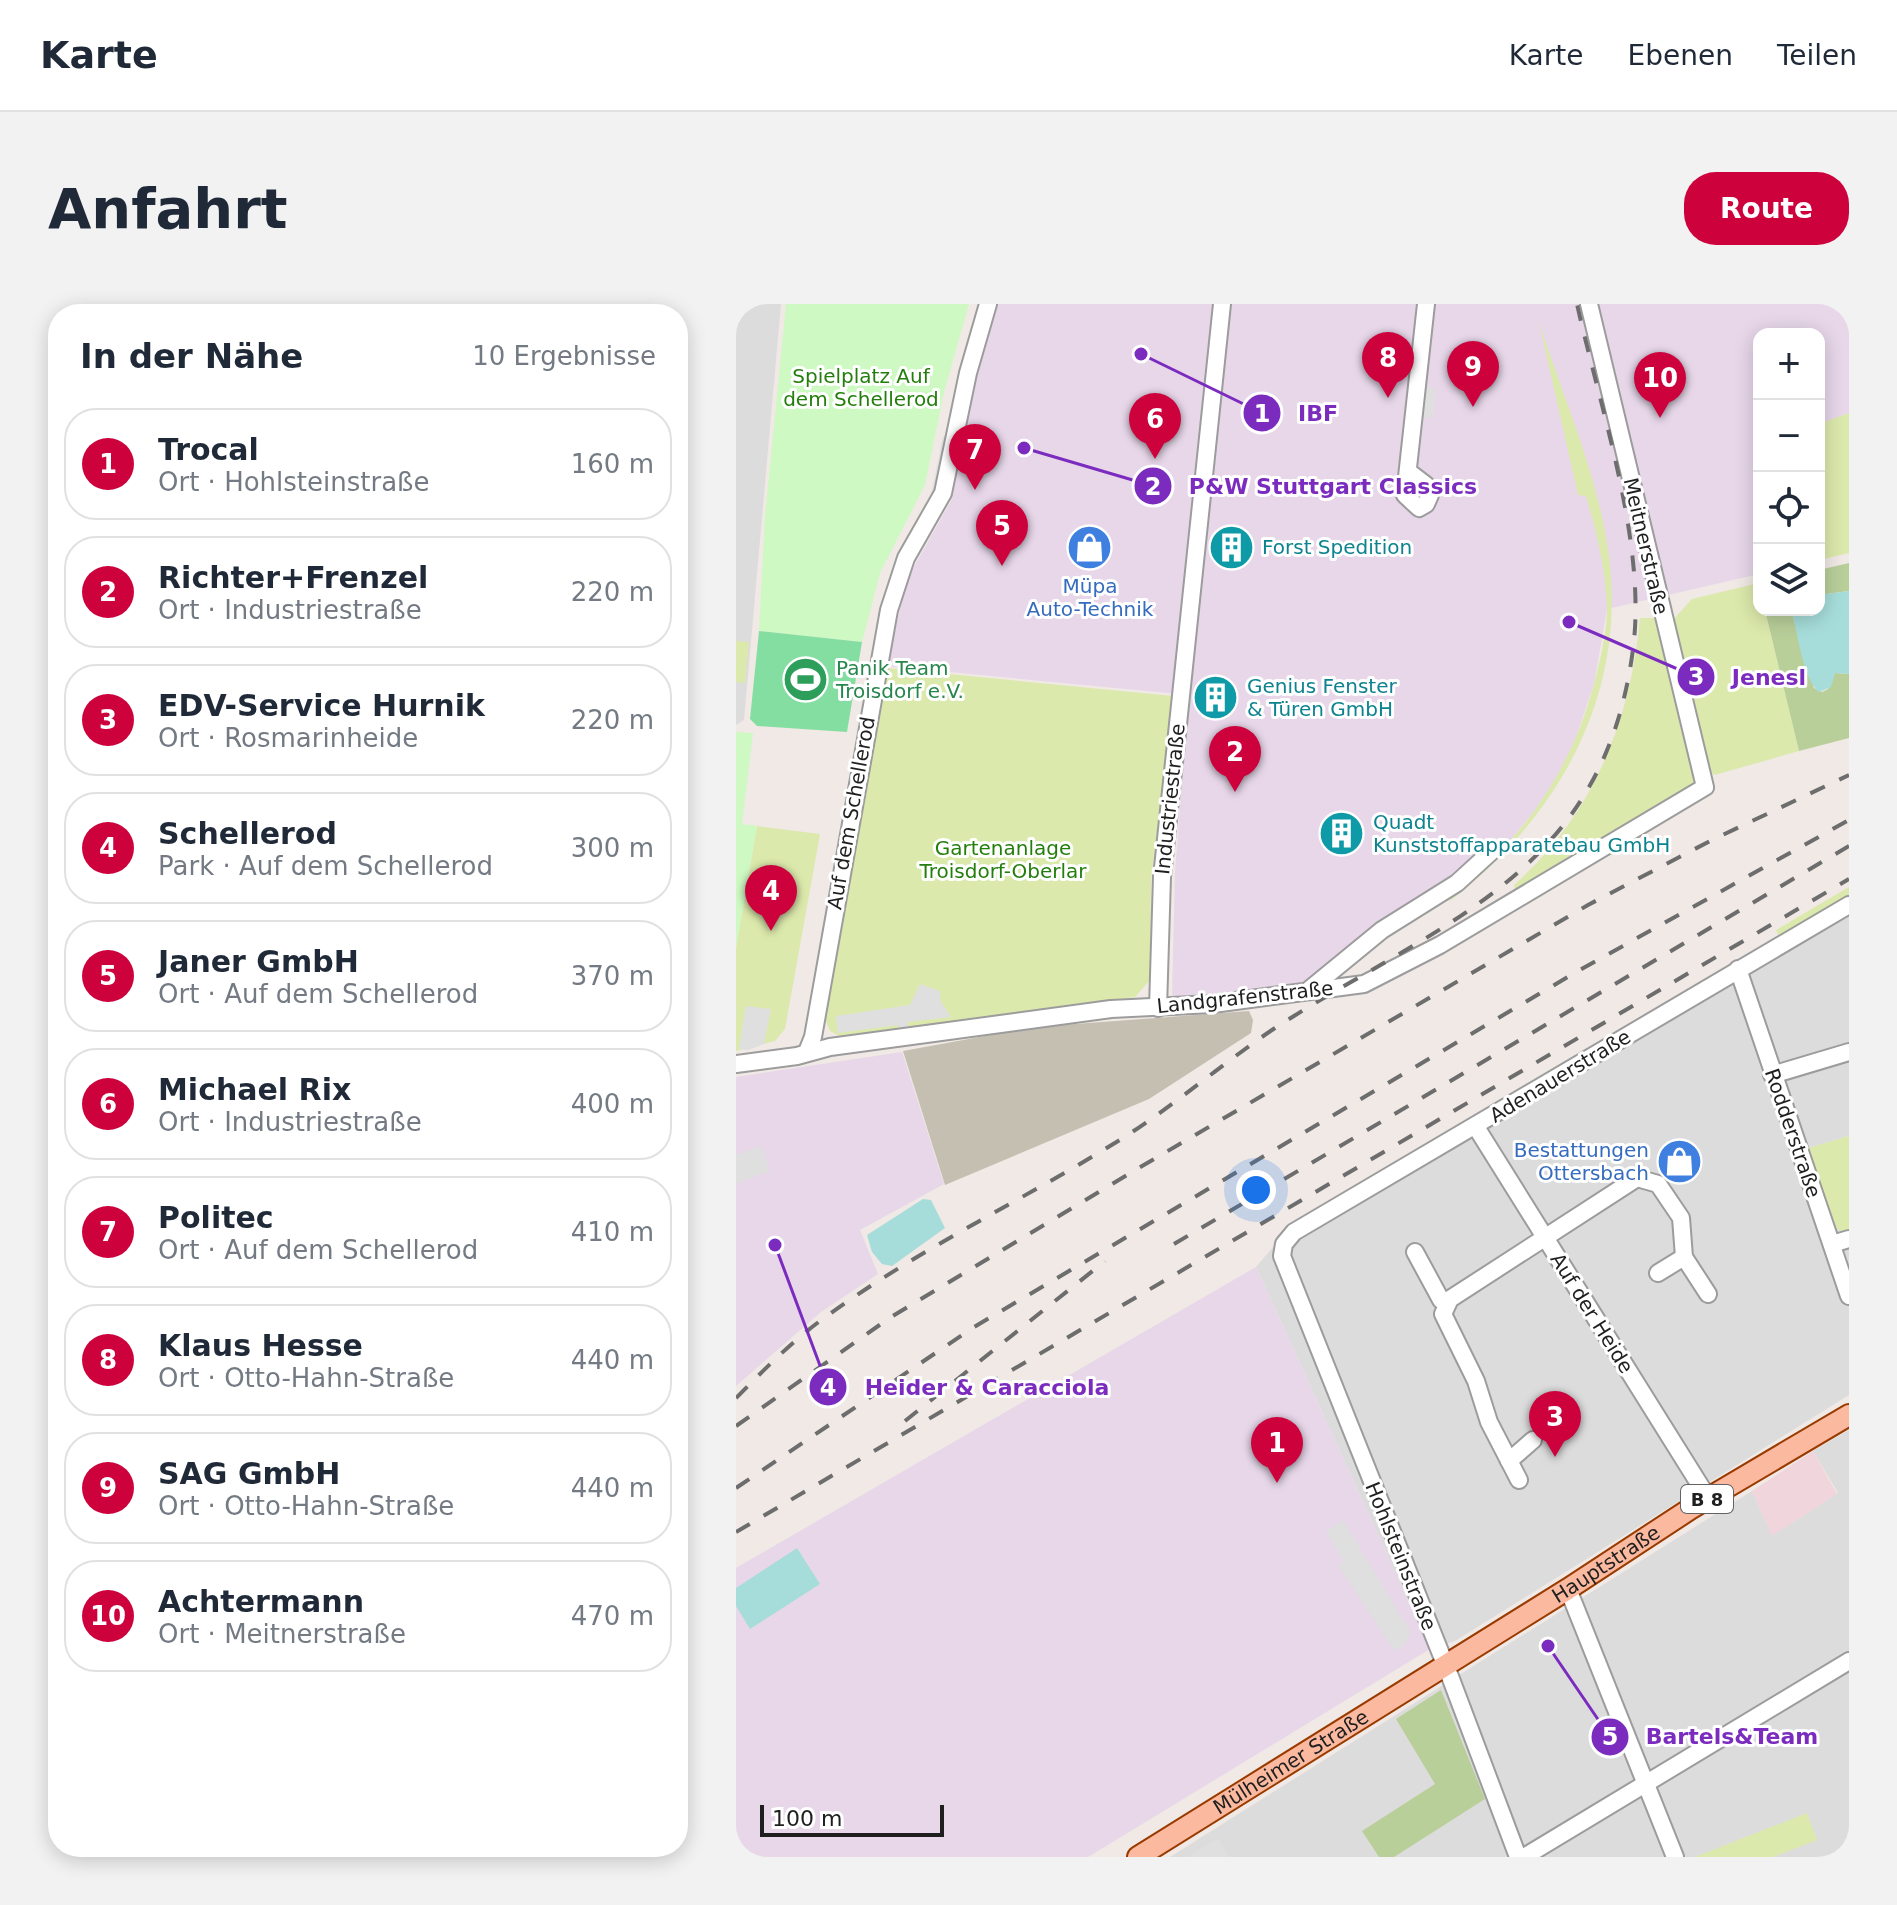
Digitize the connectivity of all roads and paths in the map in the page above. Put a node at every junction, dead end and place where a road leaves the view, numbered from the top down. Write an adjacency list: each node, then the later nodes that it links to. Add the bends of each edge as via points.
1 (988, 304): 12 (street, Auf dem Schellerod, via 943,493 906,558 889,610)
2 (1222, 304): 11 (street, Industriestraße, via 1162,877)
3 (1426, 304): 5 (street)
4 (1589, 304): 6 (street, Meitnerstraße)
5 (1409, 472)
6 (1705, 787): 10 (street, Landgrafenstraße, via 1364,984)
7 (1493, 850): 10 (street, via 1457,883 1382,930)
8 (1849, 905): 9 (street, Adenauerstraße)
9 (1738, 969): 15 (street, Rodderstraße); 16 (street, Adenauerstraße)
10 (1309, 990): 11 (street, Landgrafenstraße)
11 (1158, 1008): 12 (street, Landgrafenstraße, via 1053,1016)
12 (807, 1052): 14 (street, Landgrafenstraße)
13 (1849, 1052): 15 (street)
14 (736, 1064)
15 (1772, 1075): 19 (street, Rodderstraße)
16 (1476, 1127): 17 (street, Auf der Heide); 21 (street, Adenauerstraße, via 1294,1232)
17 (1545, 1238): 22 (street, via 1629,1181 1649,1179 1681,1218); 26 (street); 31 (street, Auf der Heide)
18 (1849, 1239): 19 (street)
19 (1832, 1244): 25 (street, Rodderstraße)
20 (1415, 1252): 26 (street)
21 (1282, 1256): 34 (street, Hohlsteinstraße)
22 (1684, 1257): 23 (street); 24 (street)
23 (1658, 1273)
24 (1708, 1294)
25 (1849, 1296)
26 (1447, 1303): 29 (street, via 1443,1314)
27 (1849, 1415): 31 (main road, Hauptstraße / B 8)
28 (1533, 1440): 29 (street)
29 (1509, 1461): 30 (street)
30 (1519, 1480)
31 (1708, 1498): 32 (main road, Hauptstraße / B 8)
32 (1568, 1589): 34 (main road, Hauptstraße / B 8); 35 (street)
33 (1849, 1661): 35 (street)
34 (1444, 1665): 36 (main road, Mülheimer Straße / B 8); 37 (street, Hohlsteinstraße)
35 (1646, 1783): 38 (street); 39 (street)
36 (1138, 1857)
37 (1518, 1857)
38 (1524, 1857)
39 (1675, 1857)

